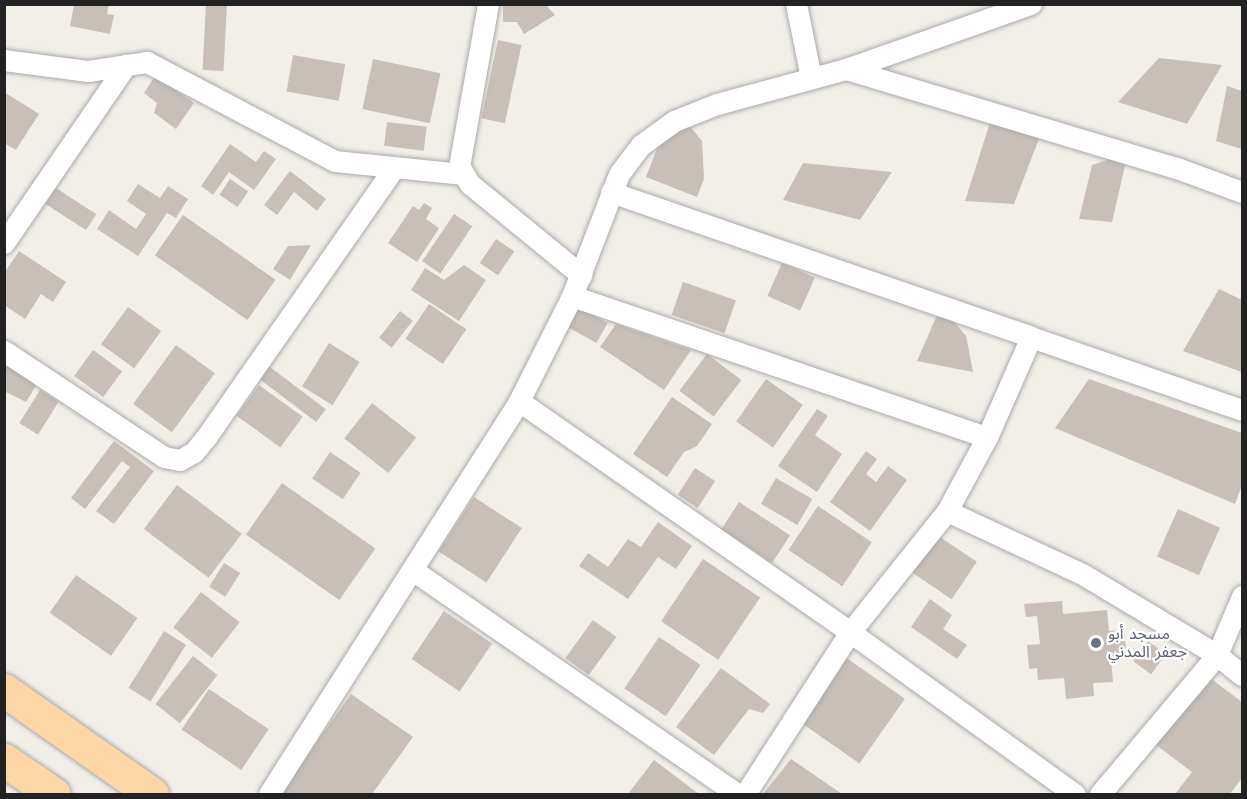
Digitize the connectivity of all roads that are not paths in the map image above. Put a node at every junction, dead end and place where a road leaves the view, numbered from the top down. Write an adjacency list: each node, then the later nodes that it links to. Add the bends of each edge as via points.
1 (488, 4): 9 (street, via 459,158)
2 (796, 4): 7 (street)
3 (1031, 4): 6 (street)
4 (4, 60): 5 (street, via 87,71)
5 (126, 66): 8 (street, via 147,62 159,66 335,161); 12 (street)
6 (846, 69): 7 (street); 11 (street, via 1177,168)
7 (811, 78): 10 (street, via 717,104 674,122 629,159)
8 (393, 169): 9 (street); 16 (street, via 207,436 194,452 180,460 164,457)
9 (463, 174): 13 (street)
10 (611, 192): 13 (street); 15 (street)
11 (1242, 192)
12 (4, 243)
13 (581, 275): 14 (street)
14 (572, 296): 17 (street); 19 (street)
15 (1031, 337): 18 (street); 19 (street)
16 (4, 351)
17 (519, 402): 21 (street); 23 (street)
18 (1242, 410)
19 (987, 437): 20 (street)
20 (947, 511): 23 (street); 24 (street, via 1084,575)
21 (414, 571): 30 (street); 31 (street)
22 (1242, 596): 24 (street)
23 (850, 632): 32 (street); 33 (street)
24 (1217, 655): 25 (street); 34 (street)
25 (1242, 675)
26 (4, 690): 29 (main road)
27 (4, 760): 28 (main road)
28 (54, 795)
29 (152, 795)
30 (269, 795)
31 (737, 795)
32 (745, 795)
33 (1075, 795)
34 (1100, 795)

